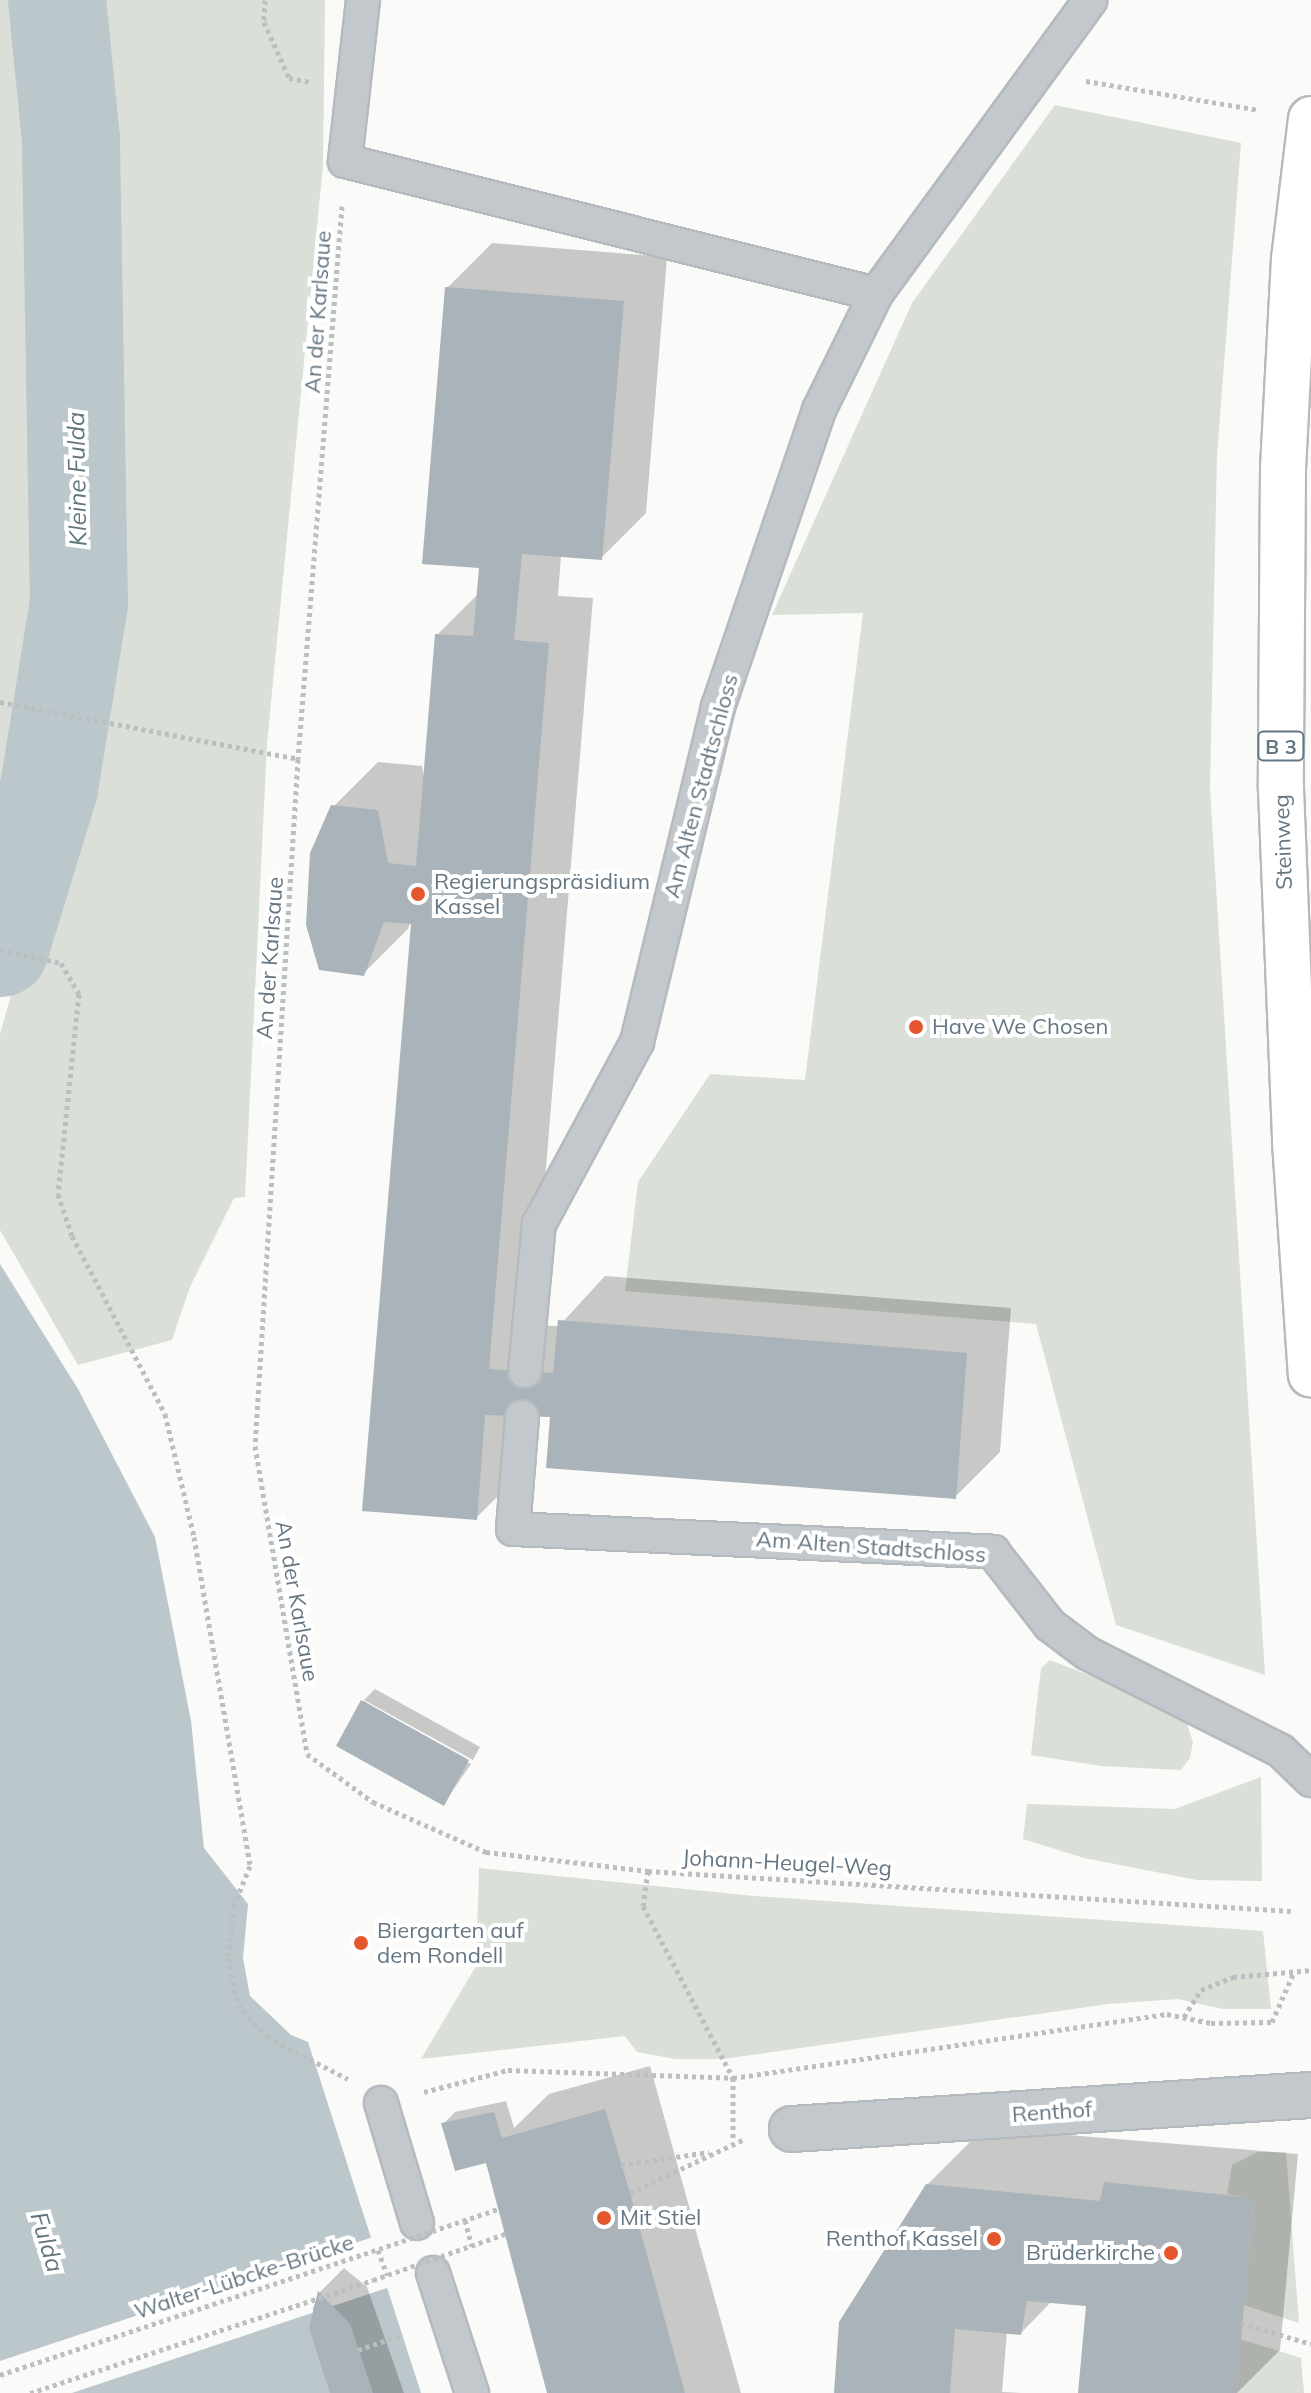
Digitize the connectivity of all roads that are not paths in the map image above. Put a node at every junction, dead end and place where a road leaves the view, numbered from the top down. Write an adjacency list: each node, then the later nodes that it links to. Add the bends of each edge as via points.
1 (363, 0): 4 (lane, via 345,161)
2 (1090, 0): 4 (lane, Am Alten Stadtschloss)
3 (1311, 119): 6 (main road, Steinweg / B 3, via 1294,259 1283,469 1281,789 1295,1142)
4 (876, 294): 5 (lane, Am Alten Stadtschloss, via 819,410 718,707 637,1042 539,1224)
5 (525, 1371)
6 (1311, 1374)
7 (522, 1417): 8 (lane, Am Alten Stadtschloss, via 513,1529 993,1552 1050,1625 1087,1653 1281,1751)
8 (1311, 1780)
9 (1311, 2095): 11 (street, Renthof)
10 (381, 2103): 12 (lane)
11 (792, 2129)
12 (417, 2223)
13 (433, 2273): 14 (lane)
14 (472, 2393)

